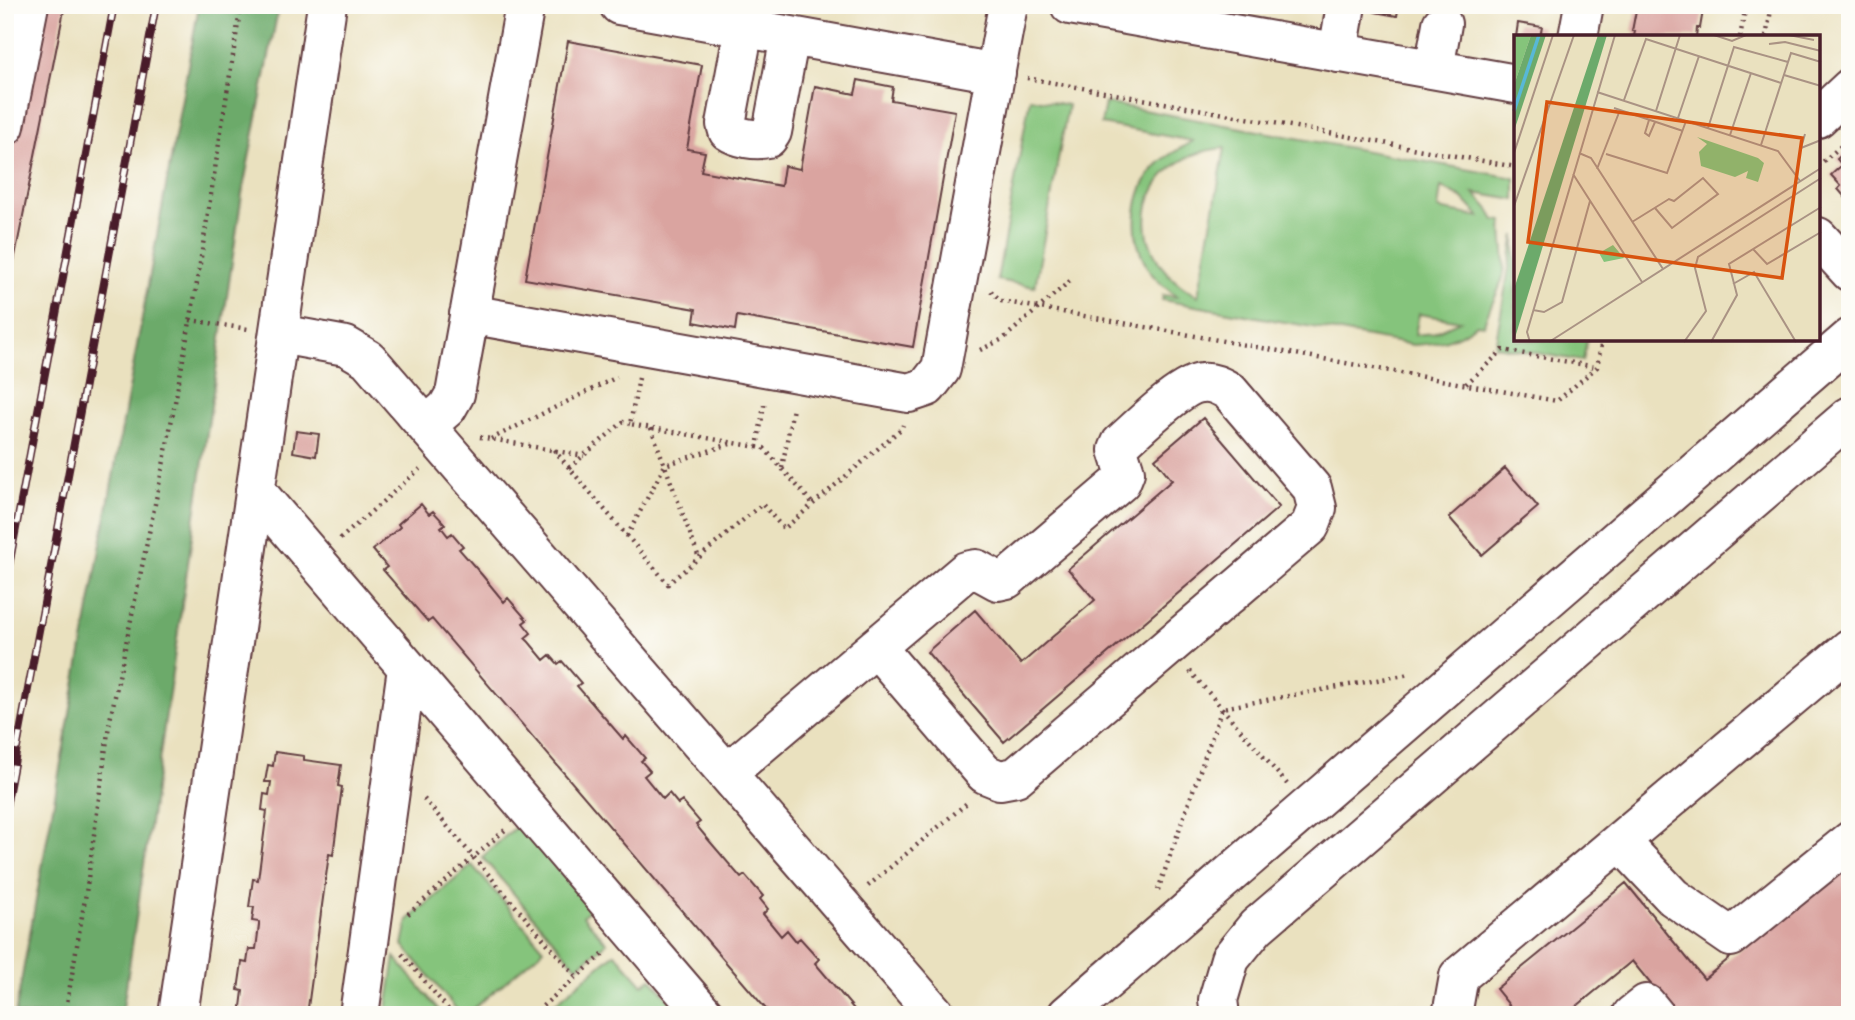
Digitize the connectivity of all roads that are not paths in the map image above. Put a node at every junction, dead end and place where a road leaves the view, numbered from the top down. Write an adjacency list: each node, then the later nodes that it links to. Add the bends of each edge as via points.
1 (29, 5): 20 (lane)
2 (327, 5): 24 (lane)
3 (525, 5): 23 (lane)
4 (620, 5): 11 (lane)
5 (1008, 5): 16 (lane)
6 (1070, 5): 9 (lane)
7 (1346, 5): 14 (lane)
8 (1584, 5): 12 (lane)
9 (1175, 14): 14 (lane)
10 (1442, 24): 15 (lane)
11 (744, 28): 13 (lane); 13 (lane, via 726,124 734,135 761,140 772,132)
12 (1578, 35)
13 (790, 36): 16 (lane)
14 (1338, 53): 15 (lane)
15 (1434, 69): 17 (lane)
16 (1015, 80): 23 (lane, via 940,369 927,387 909,393)
17 (1514, 84)
18 (1850, 88): 19 (lane)
19 (1820, 116)
20 (5, 126)
21 (1820, 239): 22 (lane)
22 (1850, 272)
23 (469, 314): 27 (lane, via 455,394)
24 (280, 334): 27 (lane, via 346,345 368,359); 28 (lane)
25 (1850, 338): 39 (lane)
26 (1850, 415): 40 (lane, via 1256,927 1230,959 1218,1000)
27 (428, 443): 32 (lane)
28 (255, 489): 31 (lane); 35 (lane)
29 (876, 647): 29 (lane, via 966,571 976,569 998,581 1007,579 1121,482 1125,472 1118,450 1121,443 1186,387 1201,382 1229,391 1312,488 1317,508 1310,526 1016,776 1000,780 985,775); 32 (lane)
30 (1850, 648): 33 (lane)
31 (407, 668): 36 (lane); 37 (lane)
32 (727, 773): 38 (lane)
33 (1620, 841): 34 (lane, via 1673,897 1731,937); 41 (lane, via 1460,976)
34 (1850, 841)
35 (178, 1015)
36 (359, 1015)
37 (705, 1015)
38 (936, 1015)
39 (1067, 1015)
40 (1220, 1015)
41 (1452, 1015)
42 (1632, 1015): 43 (lane, via 1646,1004)
43 (1655, 1015)

